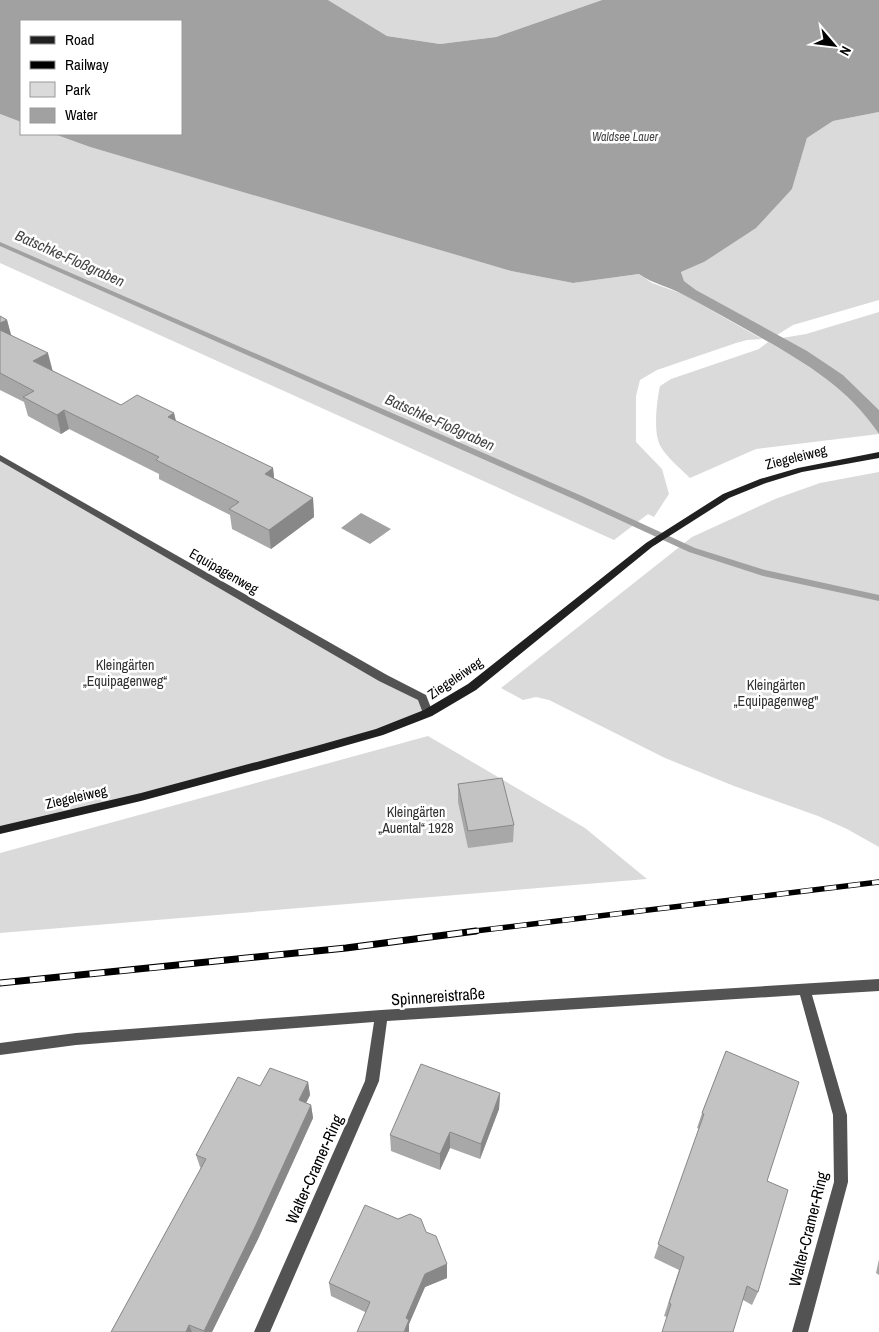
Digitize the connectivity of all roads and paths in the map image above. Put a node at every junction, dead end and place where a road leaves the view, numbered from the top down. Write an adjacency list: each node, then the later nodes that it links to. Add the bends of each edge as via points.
1 (878, 456): 3 (main road, Ziegeleiweg, via 824,464 762,481 726,496 649,545 472,687)
2 (0, 458): 3 (street, Equipagenweg, via 422,698)
3 (428, 713): 4 (main road, Ziegeleiweg, via 379,732 316,750 141,797)
4 (0, 830)
5 (879, 985): 6 (street, Spinnereistraße)
6 (804, 989): 7 (street, Spinnereistraße); 10 (street, Walter-Cramer-Ring, via 840,1115 841,1182)
7 (382, 1016): 8 (street, Spinnereistraße, via 76,1039); 9 (street, Walter-Cramer-Ring, via 372,1082)
8 (0, 1049)
9 (262, 1332)
10 (800, 1332)

